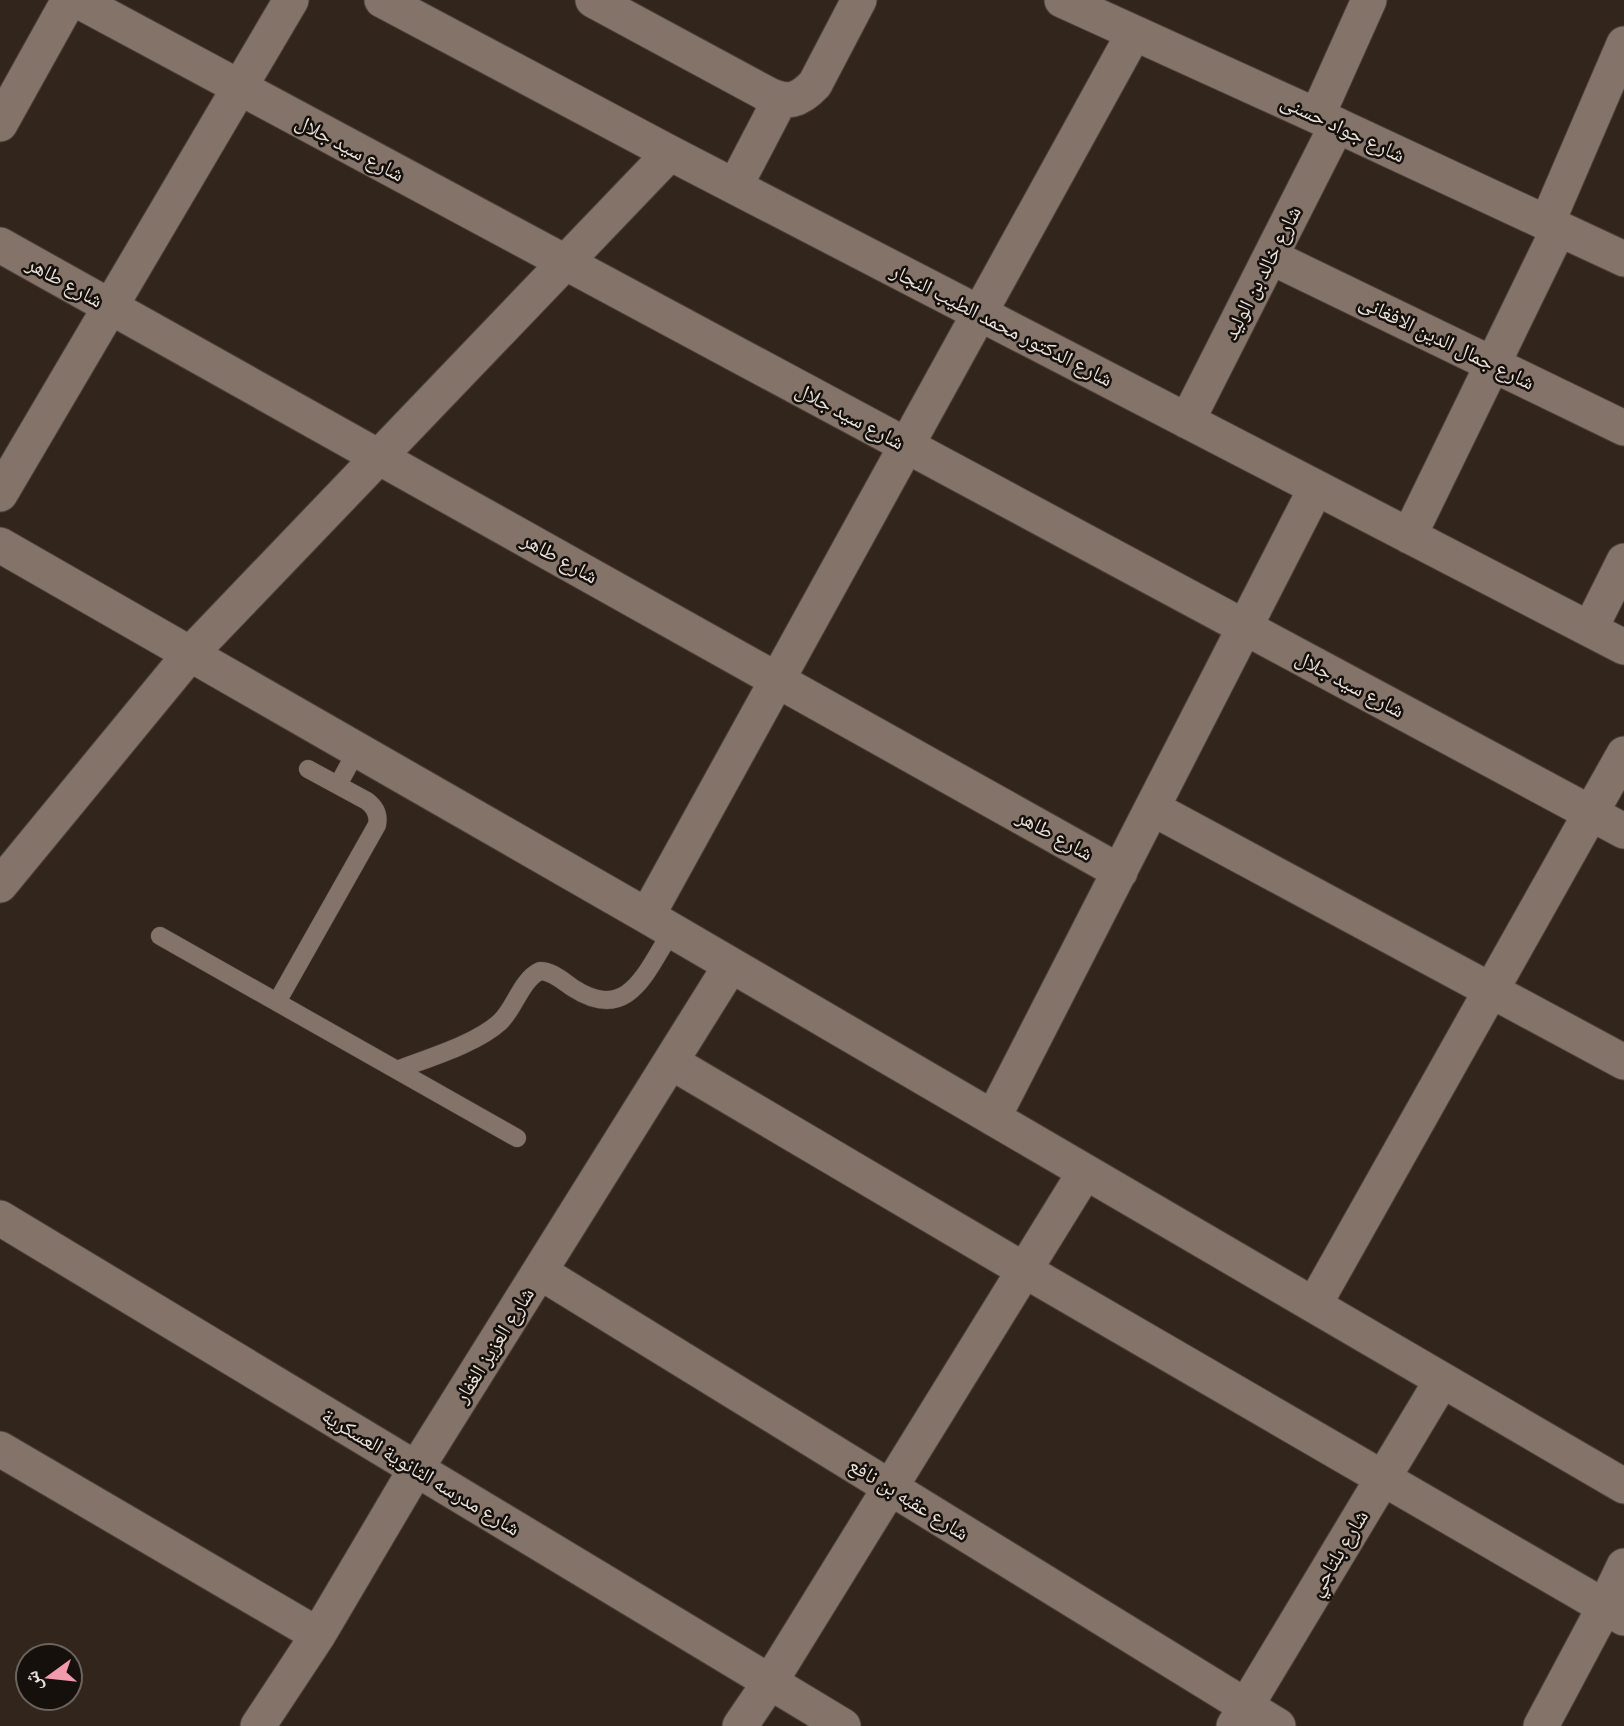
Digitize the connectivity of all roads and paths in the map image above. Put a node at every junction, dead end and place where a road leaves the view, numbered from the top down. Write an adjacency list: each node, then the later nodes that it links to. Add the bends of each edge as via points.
1 (69, 0): 14 (street)
2 (77, 0): 11 (street, شارع سيد جلال)
3 (291, 0): 11 (street)
4 (382, 0): 15 (street, شارع الدكتور محمد الطيب النجار)
5 (593, 0): 12 (street)
6 (859, 0): 12 (street, via 815,84 794,100)
7 (1062, 0): 9 (street, شارع جواد حسنى)
8 (1369, 0): 13 (street, شارع خالد بن الوليد)
9 (1134, 33): 13 (street, شارع جواد حسنى); 23 (street)
10 (1624, 44): 17 (street)
11 (239, 88): 21 (street, شارع سيد جلال); 22 (street)
12 (779, 100): 16 (street)
13 (1327, 120): 17 (street, شارع جواد حسنى); 19 (street, شارع خالد بن الوليد)
14 (0, 124)
15 (670, 153): 16 (street, شارع الدكتور محمد الطيب النجار); 21 (street)
16 (735, 186): 23 (street, شارع الدكتور محمد الطيب النجار)
17 (1553, 225): 20 (street, شارع جواد حسنى); 24 (street)
18 (0, 245): 22 (street, شارع طاهر)
19 (1271, 257): 24 (street, شارع جمال الدين الافغانى); 25 (street, شارع خالد بن الوليد)
20 (1624, 259)
21 (564, 263): 27 (street, شارع سيد جلال); 28 (street)
22 (111, 307): 28 (street, شارع طاهر); 30 (street)
23 (979, 314): 25 (street, شارع الدكتور محمد الطيب النجار); 27 (street)
24 (1492, 364): 26 (street, شارع جمال الدين الافغانى); 31 (street)
25 (1187, 421): 29 (street, شارع الدكتور محمد الطيب النجار)
26 (1624, 428)
27 (906, 446): 34 (street, شارع سيد جلال); 38 (street)
28 (380, 457): 37 (street); 38 (street, شارع طاهر)
29 (1316, 488): 31 (street, شارع الدكتور محمد الطيب النجار); 34 (street)
30 (0, 495)
31 (1409, 536): 35 (street, شارع الدكتور محمد الطيب النجار)
32 (0, 545): 37 (street)
33 (1624, 561): 35 (street)
34 (1245, 627): 43 (street); 44 (street, شارع سيد جلال)
35 (1590, 629): 36 (street, شارع الدكتور محمد الطيب النجار)
36 (1624, 647)
37 (190, 654): 39 (street); 47 (street)
38 (777, 680): 46 (street, شارع طاهر); 48 (street)
39 (357, 750): 42 (lane); 48 (street)
40 (1624, 754): 44 (street)
41 (308, 769): 42 (lane)
42 (338, 785): 52 (lane, via 373,805 377,825)
43 (1152, 808): 46 (street); 51 (street)
44 (1591, 813): 45 (street, شارع سيد جلال); 51 (street)
45 (1624, 831)
46 (1120, 872): 56 (street)
47 (0, 885)
48 (659, 924): 50 (street); 55 (lane, via 637,986 622,998 593,999 540,971 492,1028)
49 (160, 936): 52 (lane)
50 (731, 965): 53 (street, شارع العزيز الغفار); 56 (street)
51 (1491, 990): 54 (street); 62 (street)
52 (276, 1002): 55 (lane)
53 (671, 1062): 60 (street); 61 (street, شارع العزيز الغفار)
54 (1624, 1062)
55 (397, 1070): 57 (lane)
56 (993, 1118): 58 (street)
57 (517, 1138)
58 (1085, 1172): 60 (street); 62 (street)
59 (0, 1218): 65 (street, شارع مدرسه الثانوية العسكرية)
60 (1024, 1270): 66 (street); 68 (street)
61 (540, 1272): 65 (street, شارع العزيز الغفار); 68 (street, شارع عقبه بن نافع)
62 (1314, 1305): 63 (street)
63 (1442, 1380): 66 (street, شارع بلتاجي); 67 (street)
64 (0, 1449): 71 (street)
65 (416, 1469): 71 (street, شارع العزيز الغفار); 72 (street, شارع مدرسه الثانوية العسكرية)
66 (1384, 1477): 70 (street); 73 (street, شارع بلتاجي)
67 (1624, 1486)
68 (890, 1487): 72 (street); 73 (street, شارع عقبه بن نافع)
69 (1624, 1566): 70 (street)
70 (1615, 1612): 78 (street)
71 (318, 1635): 74 (street, شارع العزيز الغفار)
72 (770, 1682): 75 (street); 76 (street, شارع مدرسه الثانوية العسكرية)
73 (1240, 1716): 77 (street, شارع عقبه بن نافع)
74 (258, 1726)
75 (740, 1726)
76 (843, 1726)
77 (1278, 1726)
78 (1541, 1726)

